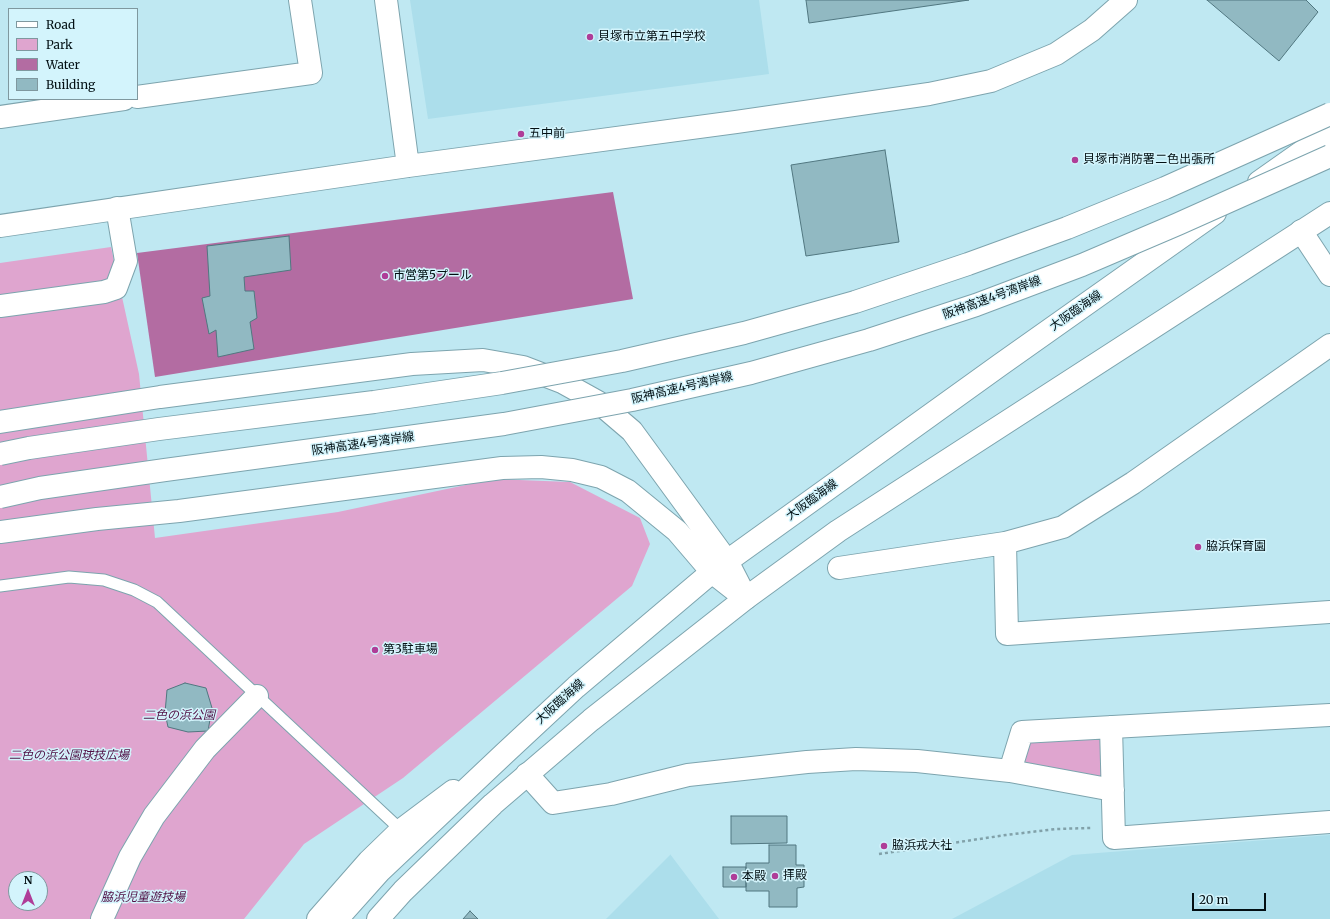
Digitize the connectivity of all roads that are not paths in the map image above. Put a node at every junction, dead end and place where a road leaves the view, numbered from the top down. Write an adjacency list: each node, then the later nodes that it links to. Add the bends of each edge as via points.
1 (300, 0): 4 (main road, via 310,73)
2 (386, 0): 10 (main road)
3 (1126, 0): 10 (main road, via 1092,30 1056,54 991,81 929,94)
4 (138, 97)
5 (117, 100): 7 (main road)
6 (1330, 114): 19 (main road, bridge, via 1165,188 1067,228 862,299 744,333 622,361 502,383 159,429)
7 (0, 117)
8 (1330, 132): 23 (main road, 大阪臨海線)
9 (1330, 156): 20 (main road, 阪神高速4号湾岸線, bridge, via 1082,265 976,305 869,340 750,373 632,400 504,424 40,488)
10 (408, 166): 11 (main road)
11 (117, 208): 13 (main road); 16 (main road, via 126,261 116,288 104,292)
12 (1330, 213): 14 (main road)
13 (0, 226)
14 (1301, 232): 15 (main road); 26 (main road, via 845,527)
15 (1330, 275)
16 (0, 306)
17 (1330, 345): 22 (main road, via 1133,483 1063,527)
18 (0, 422): 23 (main road, via 160,397 412,364 483,360 523,367 562,382 598,402 632,431)
19 (0, 454)
20 (0, 497)
21 (0, 532): 23 (main road, via 502,468 541,467 572,470 601,477 628,491)
22 (1005, 543): 24 (main road); 27 (main road, via 1007,634)
23 (720, 567): 26 (main road); 31 (main road, 大阪臨海線, via 576,687)
24 (839, 568)
25 (0, 586): 28 (lane, via 70,577 104,580 134,590 157,602)
26 (746, 598): 33 (main road, via 609,706)
27 (1330, 612)
28 (257, 696): 36 (lane); 37 (main road, via 205,749 154,816 130,856)
29 (1330, 715): 30 (main road)
30 (1111, 727): 32 (main road, via 1022,732); 34 (main road)
31 (505, 753): 36 (main road); 39 (main road, 大阪臨海線, via 380,870)
32 (1010, 771): 33 (main road, via 918,761 856,759 807,762 688,775 611,794 553,803); 34 (main road)
33 (528, 774): 40 (main road, via 403,891)
34 (1113, 790): 35 (main road, via 1114,838)
35 (1330, 822)
36 (401, 830): 38 (main road, via 369,861)
37 (102, 919)
38 (318, 919)
39 (337, 919)
40 (378, 919)

